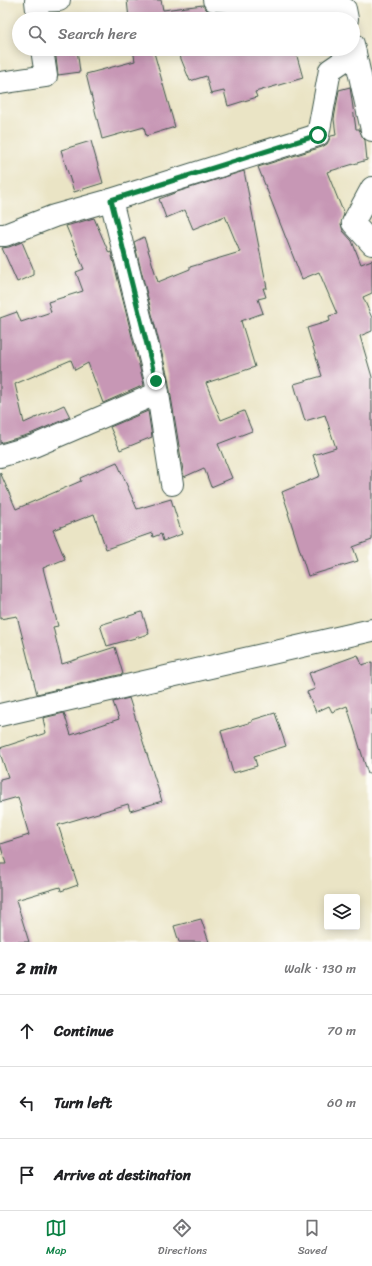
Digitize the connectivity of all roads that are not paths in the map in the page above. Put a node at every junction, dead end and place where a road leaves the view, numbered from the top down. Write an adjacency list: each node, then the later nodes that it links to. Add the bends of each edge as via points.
1 (59, 0): 4 (street, via 36,1)
2 (214, 0): 3 (street)
3 (345, 9)
4 (37, 12)
5 (43, 56): 8 (street, via 46,76)
6 (346, 56): 11 (street, via 330,70 318,135)
7 (356, 56): 9 (street)
8 (0, 83)
9 (372, 130)
10 (372, 188): 13 (street, via 353,223)
11 (111, 200): 12 (street); 14 (street)
12 (0, 235)
13 (372, 244)
14 (158, 393): 15 (street, via 34,446); 16 (street)
15 (0, 456)
16 (172, 484)
17 (372, 630): 18 (street)
18 (0, 715)

